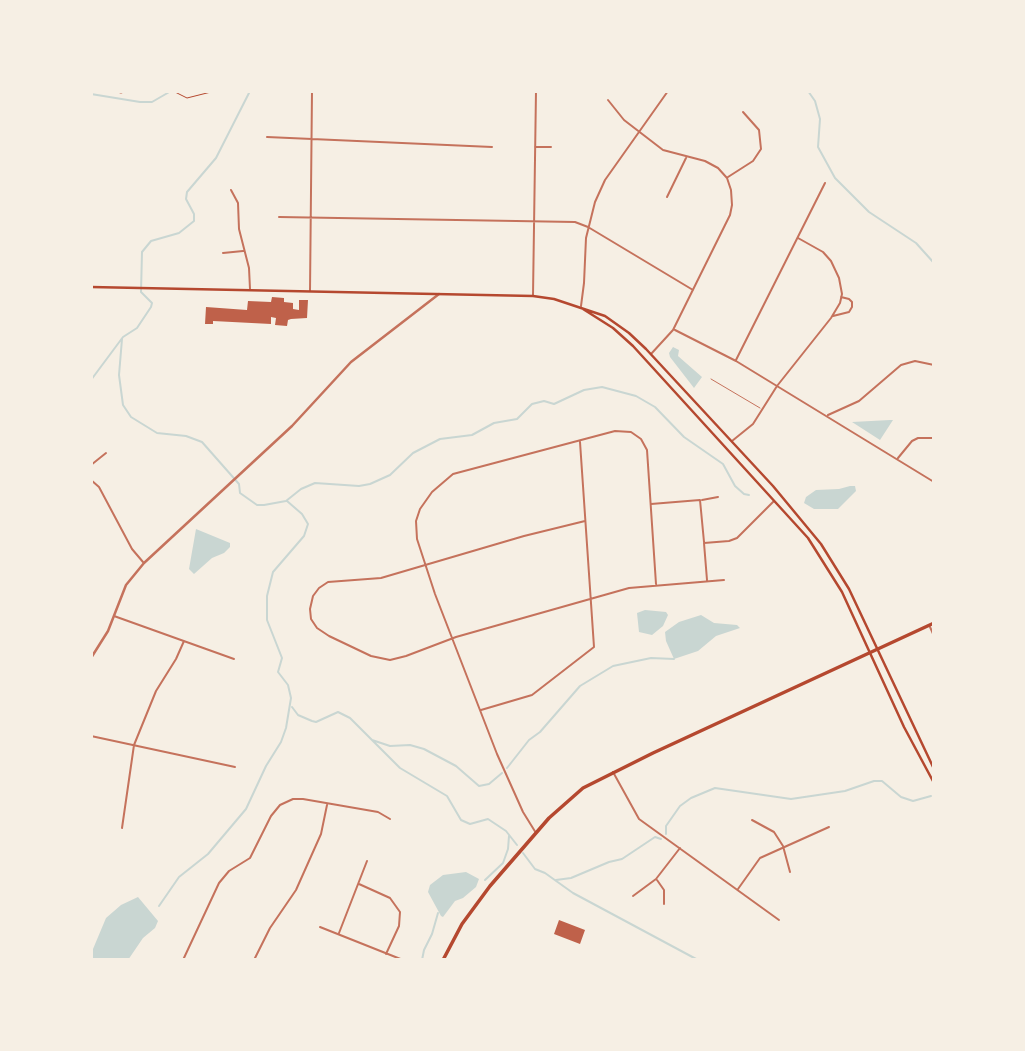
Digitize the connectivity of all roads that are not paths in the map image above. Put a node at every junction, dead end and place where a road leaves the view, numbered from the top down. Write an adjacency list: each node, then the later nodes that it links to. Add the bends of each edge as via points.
1 (312, 91): 8 (street)
2 (536, 91): 10 (street)
3 (668, 91): 6 (street)
4 (608, 100): 6 (street)
5 (743, 112): 13 (street, via 760,130 761,149 753,161)
6 (639, 132): 12 (street, via 663,150); 20 (street, via 600,190)
7 (267, 137): 8 (street)
8 (312, 138): 9 (street); 18 (street)
9 (492, 147)
10 (535, 147): 11 (street); 19 (street)
11 (551, 147)
12 (687, 157): 13 (street, via 709,162); 16 (street)
13 (727, 178): 26 (street, via 731,211)
14 (825, 183): 21 (street)
15 (231, 190): 22 (street, via 239,203)
16 (667, 198)
17 (279, 217): 18 (street)
18 (310, 217): 19 (street); 27 (street)
19 (534, 221): 20 (street, via 568,221); 29 (street)
20 (588, 227): 26 (street); 31 (street)
21 (798, 238): 30 (street, via 831,261); 35 (street)
22 (244, 250): 23 (street); 25 (street)
23 (223, 253)
24 (91, 287): 25 (main road)
25 (250, 290): 27 (main road)
26 (693, 290): 33 (street)
27 (310, 292): 28 (main road)
28 (439, 294): 29 (main road); 55 (street, via 351,362 302,416)
29 (533, 296): 31 (main road)
30 (841, 297): 32 (street); 32 (street, via 849,299 852,307)
31 (581, 307): 34 (main road, via 613,321); 51 (main road, via 633,346)
32 (832, 316): 38 (street)
33 (673, 330): 34 (street); 35 (street)
34 (650, 354): 43 (main road)
35 (736, 361): 38 (street)
36 (934, 365): 40 (street, via 915,361 901,365 859,401)
37 (711, 379): 39 (lane)
38 (777, 386): 39 (street); 40 (street)
39 (762, 409): 43 (street, via 754,424)
40 (827, 416): 45 (street)
41 (934, 438): 45 (street, via 912,441)
42 (579, 440): 52 (street, via 620,430 641,439 647,450); 53 (street); 56 (street, via 448,478 417,515 416,534)
43 (731, 442): 66 (main road, via 821,544)
44 (106, 453): 46 (street)
45 (897, 459): 48 (street)
46 (91, 465)
47 (91, 480): 55 (street)
48 (934, 482)
49 (718, 497): 50 (street)
50 (700, 500): 52 (street); 54 (street)
51 (775, 500): 54 (street, via 737,538); 67 (main road, via 833,576)
52 (651, 504): 59 (street)
53 (585, 521): 56 (street); 60 (street)
54 (704, 543): 58 (street)
55 (144, 563): 61 (street, via 125,585)
56 (424, 564): 64 (street); 64 (street, via 381,578 324,584 313,596 312,619 329,636 379,659 405,656)
57 (724, 580): 58 (street)
58 (707, 581): 59 (street)
59 (656, 585): 60 (street)
60 (591, 600): 64 (street); 70 (street, via 592,650 532,695)
61 (114, 616): 65 (street); 68 (street)
62 (932, 625): 63 (street); 66 (main road)
63 (934, 636)
64 (452, 639): 70 (street)
65 (184, 641): 69 (street); 72 (street, via 156,691)
66 (878, 649): 67 (main road); 74 (main road)
67 (870, 653): 75 (main road); 76 (main road)
68 (91, 658)
69 (234, 659)
70 (480, 711): 82 (street)
71 (91, 736): 72 (street)
72 (134, 746): 73 (street); 81 (street)
73 (235, 767)
74 (934, 769)
75 (613, 772): 82 (main road, via 566,801); 84 (street, via 637,817)
76 (934, 783)
77 (327, 804): 78 (street, via 378,812); 96 (street, via 293,799 276,809 250,858 219,883); 97 (street, via 321,834 296,890)
78 (390, 819)
79 (752, 820): 83 (street, via 770,828)
80 (829, 827): 83 (street)
81 (122, 828)
82 (536, 833): 99 (main road, via 473,907)
83 (783, 846): 86 (street); 89 (street, via 760,858)
84 (680, 848): 87 (street); 89 (street)
85 (368, 862): 88 (street)
86 (790, 872)
87 (656, 879): 90 (street); 91 (street, via 664,890)
88 (359, 884): 94 (street); 95 (street, via 390,898 400,912)
89 (737, 890): 92 (street)
90 (633, 897)
91 (664, 904)
92 (779, 920)
93 (320, 927): 94 (street)
94 (338, 934): 95 (street)
95 (386, 954): 98 (street)
96 (183, 960)
97 (254, 960)
98 (402, 960)
99 (443, 960)

